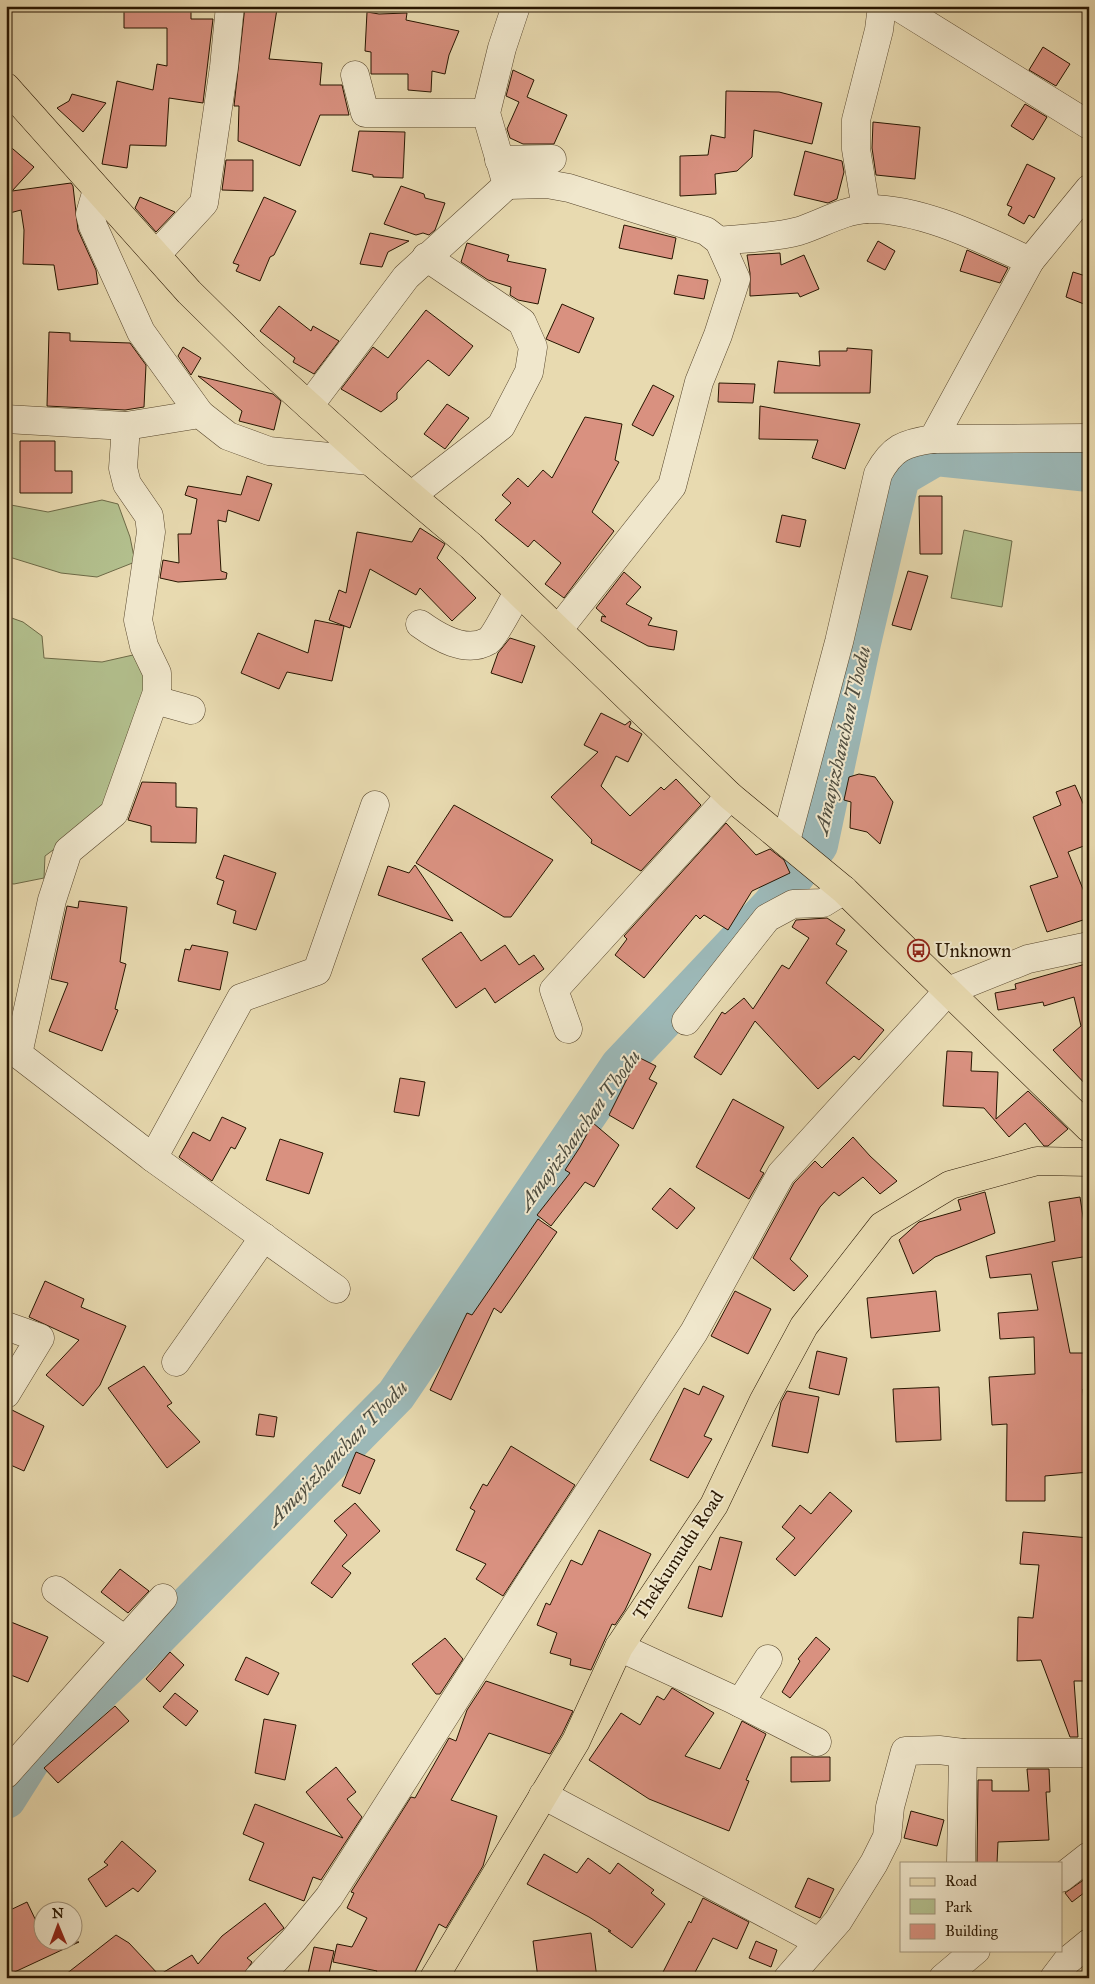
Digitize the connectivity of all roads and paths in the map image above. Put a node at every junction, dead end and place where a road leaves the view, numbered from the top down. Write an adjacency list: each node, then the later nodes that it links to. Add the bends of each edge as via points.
1 (230, 6): 15 (street, via 204,203)
2 (516, 6): 7 (street)
3 (882, 6): 13 (street, via 856,120 856,149)
4 (897, 6): 8 (street)
5 (356, 75): 7 (street, via 365,113)
6 (6, 87): 12 (main road)
7 (486, 113): 10 (street)
8 (1089, 125)
9 (552, 159): 10 (street)
10 (503, 172): 14 (street, via 569,188 706,231); 16 (street)
11 (1089, 189): 17 (street)
12 (97, 190): 15 (main road); 19 (street, via 90,214 93,226 141,332)
13 (866, 209): 14 (street, via 797,231); 17 (street, via 907,214 942,224)
14 (719, 241): 28 (street, via 736,279 699,382 672,486)
15 (157, 254): 18 (main road, via 189,292)
16 (426, 256): 18 (street, via 406,277); 25 (street, via 522,322 533,347 529,372 501,426)
17 (1030, 261): 23 (street)
18 (309, 406): 24 (main road)
19 (200, 414): 21 (street); 24 (street, via 228,436 269,451)
20 (6, 418): 21 (street)
21 (126, 426): 29 (street, via 123,468 127,484 150,516 151,532 138,620 144,646 157,673)
22 (1089, 438): 23 (street)
23 (932, 439): 33 (street, via 896,449 878,474)
24 (370, 461): 25 (main road)
25 (412, 495): 26 (main road)
26 (518, 592): 27 (street, via 489,640 472,646 441,639); 28 (main road)
27 (420, 624)
28 (558, 630): 31 (main road)
29 (154, 700): 30 (street); 39 (street, via 114,813 68,850)
30 (191, 710)
31 (730, 796): 33 (main road); 38 (street, via 554,990)
32 (375, 805): 41 (street, via 317,971 241,998)
33 (791, 844): 34 (main road)
34 (844, 890): 36 (main road); 37 (street, via 823,903 793,904 766,918)
35 (1089, 946): 36 (street, via 1028,959)
36 (948, 991): 40 (main road); 65 (street, via 781,1174 694,1332 329,1897)
37 (686, 1021)
38 (568, 1029)
39 (10, 1058): 41 (street)
40 (1089, 1128)
41 (152, 1158): 43 (street)
42 (1089, 1162): 51 (main road, Thekkumudu Road, via 1037,1161 950,1185 882,1226 804,1326 714,1505)
43 (264, 1237): 44 (street); 46 (street)
44 (336, 1289)
45 (6, 1326): 47 (street, via 40,1338)
46 (176, 1362)
47 (6, 1394)
48 (56, 1590): 50 (street)
49 (163, 1598): 50 (street)
50 (125, 1640): 57 (street)
51 (618, 1647): 53 (street); 58 (main road, Thekkumudu Road, via 576,1741)
52 (768, 1660): 53 (street)
53 (740, 1703): 54 (street)
54 (817, 1742)
55 (963, 1753): 56 (street); 60 (street); 62 (street, via 905,1751 890,1807 887,1837 838,1921)
56 (1089, 1753)
57 (6, 1774)
58 (543, 1795): 62 (street); 66 (main road, Thekkumudu Road)
59 (1089, 1856): 61 (street)
60 (962, 1862)
61 (1062, 1877)
62 (819, 1942): 67 (street)
63 (1089, 1943): 69 (street)
64 (974, 1952): 68 (street)
65 (258, 1978)
66 (434, 1978)
67 (788, 1978)
68 (943, 1978)
69 (1054, 1978)

